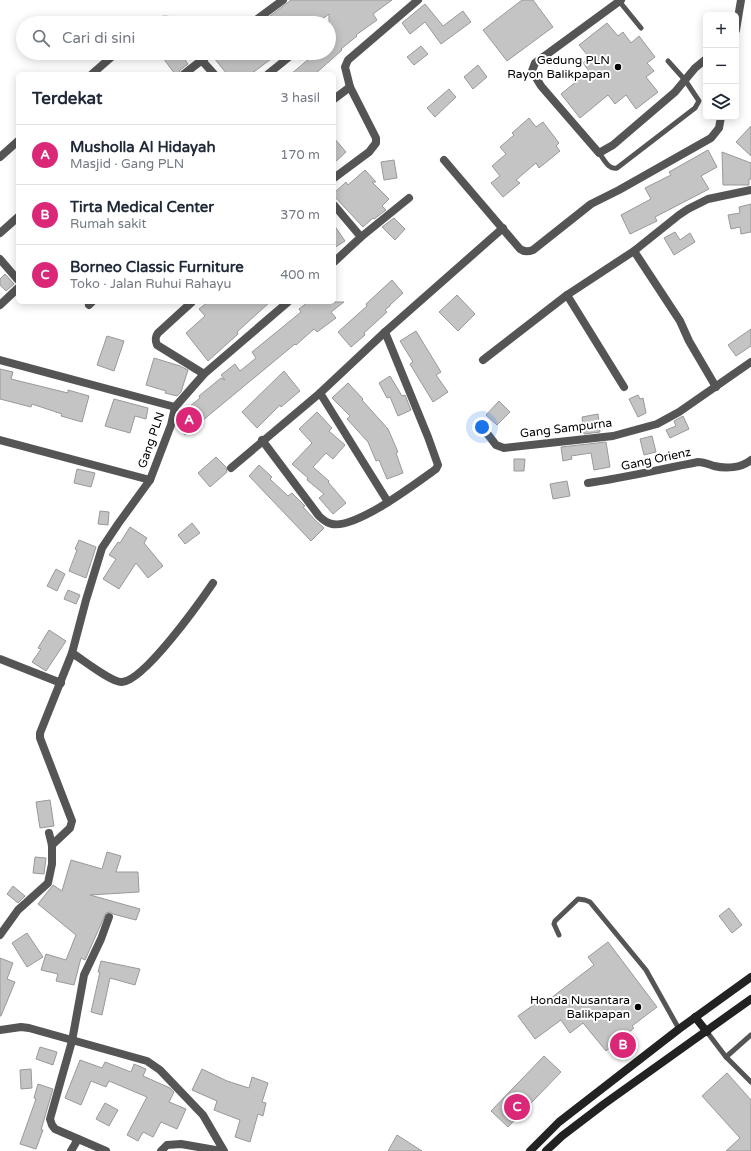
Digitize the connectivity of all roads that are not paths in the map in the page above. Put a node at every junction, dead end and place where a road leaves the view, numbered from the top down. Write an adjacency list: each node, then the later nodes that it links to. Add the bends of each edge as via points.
1 (283, 0): 6 (street)
2 (418, 0): 18 (street, via 348,60 345,67)
3 (620, 0): 7 (lane); 22 (street, via 535,64 532,71 541,86)
4 (741, 0): 5 (street)
5 (739, 12)
6 (261, 16)
7 (641, 28)
8 (108, 60): 13 (street)
9 (201, 60): 14 (street); 15 (street)
10 (285, 60): 16 (street)
11 (668, 61): 17 (lane)
12 (703, 61): 17 (street)
13 (94, 72)
14 (186, 72)
15 (212, 72)
16 (270, 72)
17 (685, 80): 22 (street, via 675,92 613,145); 22 (lane, via 699,101 695,108 617,168 610,168)
18 (350, 87): 19 (street); 25 (street, via 376,138 376,143 369,152)
19 (336, 98)
20 (720, 120): 30 (street, via 719,128 711,138 591,204 533,250 522,251)
21 (16, 143): 23 (street)
22 (599, 153)
23 (0, 157)
24 (444, 160): 30 (street)
25 (336, 177)
26 (751, 190): 33 (street, via 708,199 679,215)
27 (409, 198): 32 (street)
28 (336, 207): 32 (street)
29 (16, 219): 31 (street)
30 (503, 228): 42 (street)
31 (0, 233)
32 (361, 237): 35 (street)
33 (634, 251): 38 (street); 48 (street, via 680,321 689,342)
34 (0, 259): 36 (street)
35 (336, 260)
36 (16, 278)
37 (16, 290): 41 (street)
38 (567, 295): 44 (street); 47 (street)
39 (190, 304): 46 (street, via 155,336 157,344)
40 (286, 304): 46 (street, Gang PLN)
41 (0, 306)
42 (385, 332): 49 (street); 58 (street, via 438,465 434,471)
43 (0, 360): 50 (street)
44 (483, 360)
45 (751, 362): 48 (street, Gang Sampurna)
46 (204, 374): 50 (street, Gang PLN)
47 (624, 387)
48 (716, 387): 51 (street, Gang Sampurna, via 657,424 613,436 504,448 496,445)
49 (320, 393): 52 (street); 58 (street)
50 (175, 407): 56 (street, Gang PLN, via 171,425)
51 (486, 432)
52 (262, 440): 55 (street); 58 (street, via 319,516 331,524 342,524 368,515)
53 (1, 443): 56 (street, Gang PLN)
54 (751, 460): 57 (street, Gang Orienz, via 745,465 721,468 698,462)
55 (231, 468)
56 (150, 480): 60 (street, via 102,548)
57 (588, 483)
58 (388, 502)
59 (213, 583): 60 (street, via 159,653 129,680 122,683 114,680)
60 (72, 653): 62 (street)
61 (0, 659): 62 (street)
62 (61, 683): 64 (street, via 42,726 40,738 72,824)
63 (49, 833): 64 (street)
64 (52, 845): 66 (street, via 52,864 48,882 18,910)
65 (109, 917): 75 (street, via 84,975)
66 (0, 935)
67 (559, 935): 71 (lane, via 555,921 578,899 590,902 646,970)
68 (751, 976): 70 (main road)
69 (751, 999): 73 (main road)
70 (695, 1017): 71 (main road); 73 (main road)
71 (679, 1029): 83 (main road, via 559,1122)
72 (0, 1030): 75 (street, via 21,1027)
73 (707, 1032): 76 (lane); 84 (main road, via 604,1104)
74 (751, 1035): 76 (lane)
75 (72, 1041): 78 (street, via 50,1119 55,1129); 82 (street, via 147,1061 160,1070 203,1116)
76 (726, 1057): 77 (lane)
77 (751, 1082)
78 (78, 1139): 79 (street); 80 (street)
79 (71, 1151)
80 (106, 1151)
81 (161, 1151): 82 (street, via 167,1145 181,1144)
82 (223, 1151)
83 (530, 1151)
84 (546, 1151)

